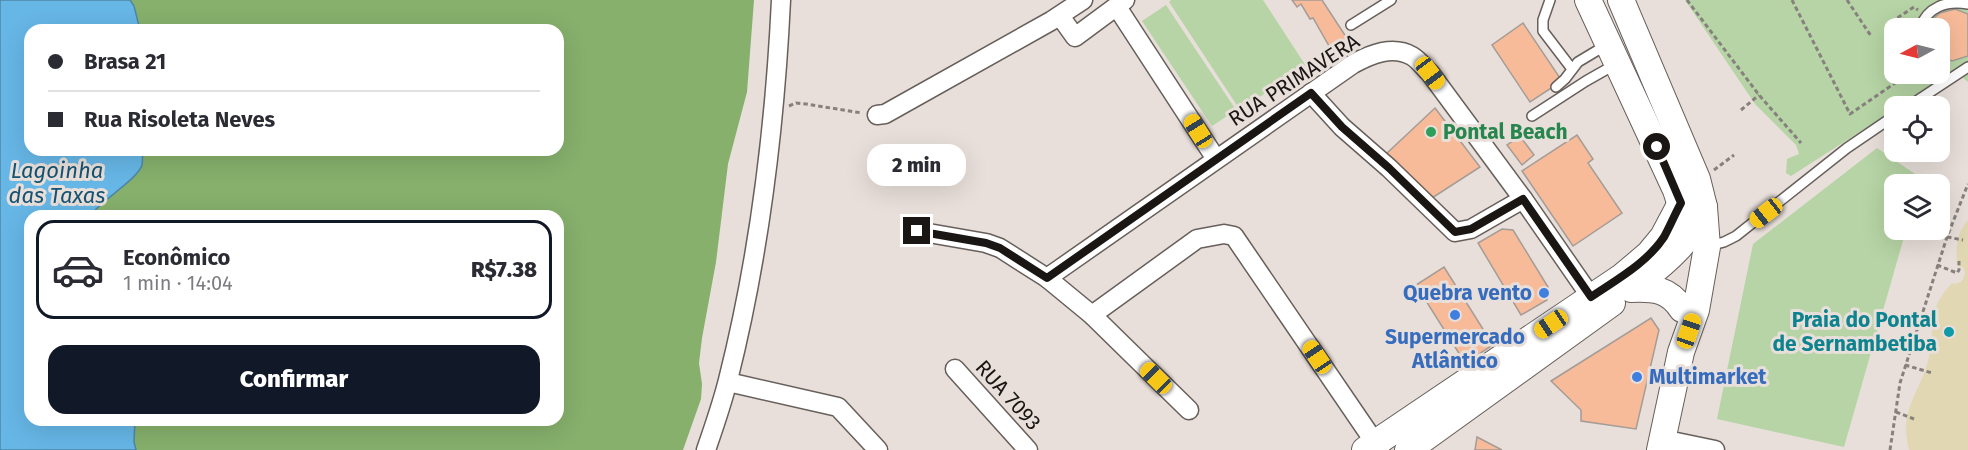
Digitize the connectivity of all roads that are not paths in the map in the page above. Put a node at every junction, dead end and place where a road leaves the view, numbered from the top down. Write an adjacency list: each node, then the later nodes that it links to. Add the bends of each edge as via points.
1 (781, 0): 35 (street, via 773,118 746,298)
2 (1083, 0): 9 (street)
3 (1391, 0): 11 (lane)
4 (1550, 0): 14 (lane, via 1543,31)
5 (1588, 0): 12 (main road)
6 (1622, 0): 25 (main road, via 1696,179)
7 (1121, 3): 9 (street, via 1075,37); 23 (street)
8 (1968, 4): 10 (lane, via 1956,0 1936,6)
9 (1060, 16): 20 (street)
10 (1925, 18)
11 (1351, 25)
12 (1614, 53): 14 (lane, via 1578,62); 21 (lane, via 1586,81); 25 (main road)
13 (1968, 67): 15 (lane)
14 (1572, 69): 17 (lane)
15 (1950, 78)
16 (1942, 84): 19 (lane)
17 (1556, 87)
18 (1311, 93): 23 (street, RUA PRIMAVERA); 24 (street, via 1455,232 1471,229); 24 (street, RUA PRIMAVERA, via 1365,57 1391,50 1414,57)
19 (1924, 96)
20 (877, 115)
21 (1532, 116)
22 (1884, 123): 27 (lane, via 1736,236 1724,242)
23 (1216, 159): 28 (street, RUA PRIMAVERA)
24 (1523, 199): 30 (street)
25 (1693, 205): 27 (main road); 30 (main road, via 1649,254)
26 (917, 231): 28 (street, via 1000,248)
27 (1697, 242): 29 (main road); 31 (main road); 33 (main road, via 1696,310)
28 (1047, 278): 32 (street)
29 (1631, 290): 31 (main road, via 1667,292); 42 (main road)
30 (1591, 297): 38 (main road)
31 (1682, 309): 33 (main road)
32 (1092, 315): 36 (street); 38 (street, via 1197,239 1234,236)
33 (1682, 352): 37 (main road)
34 (955, 369): 41 (street, RUA 7093)
35 (728, 382): 39 (street); 40 (street, via 838,407)
36 (1189, 410)
37 (1661, 445): 43 (street)
38 (1374, 448)
39 (706, 450)
40 (878, 450)
41 (1028, 450)
42 (1408, 450)
43 (1715, 450)

